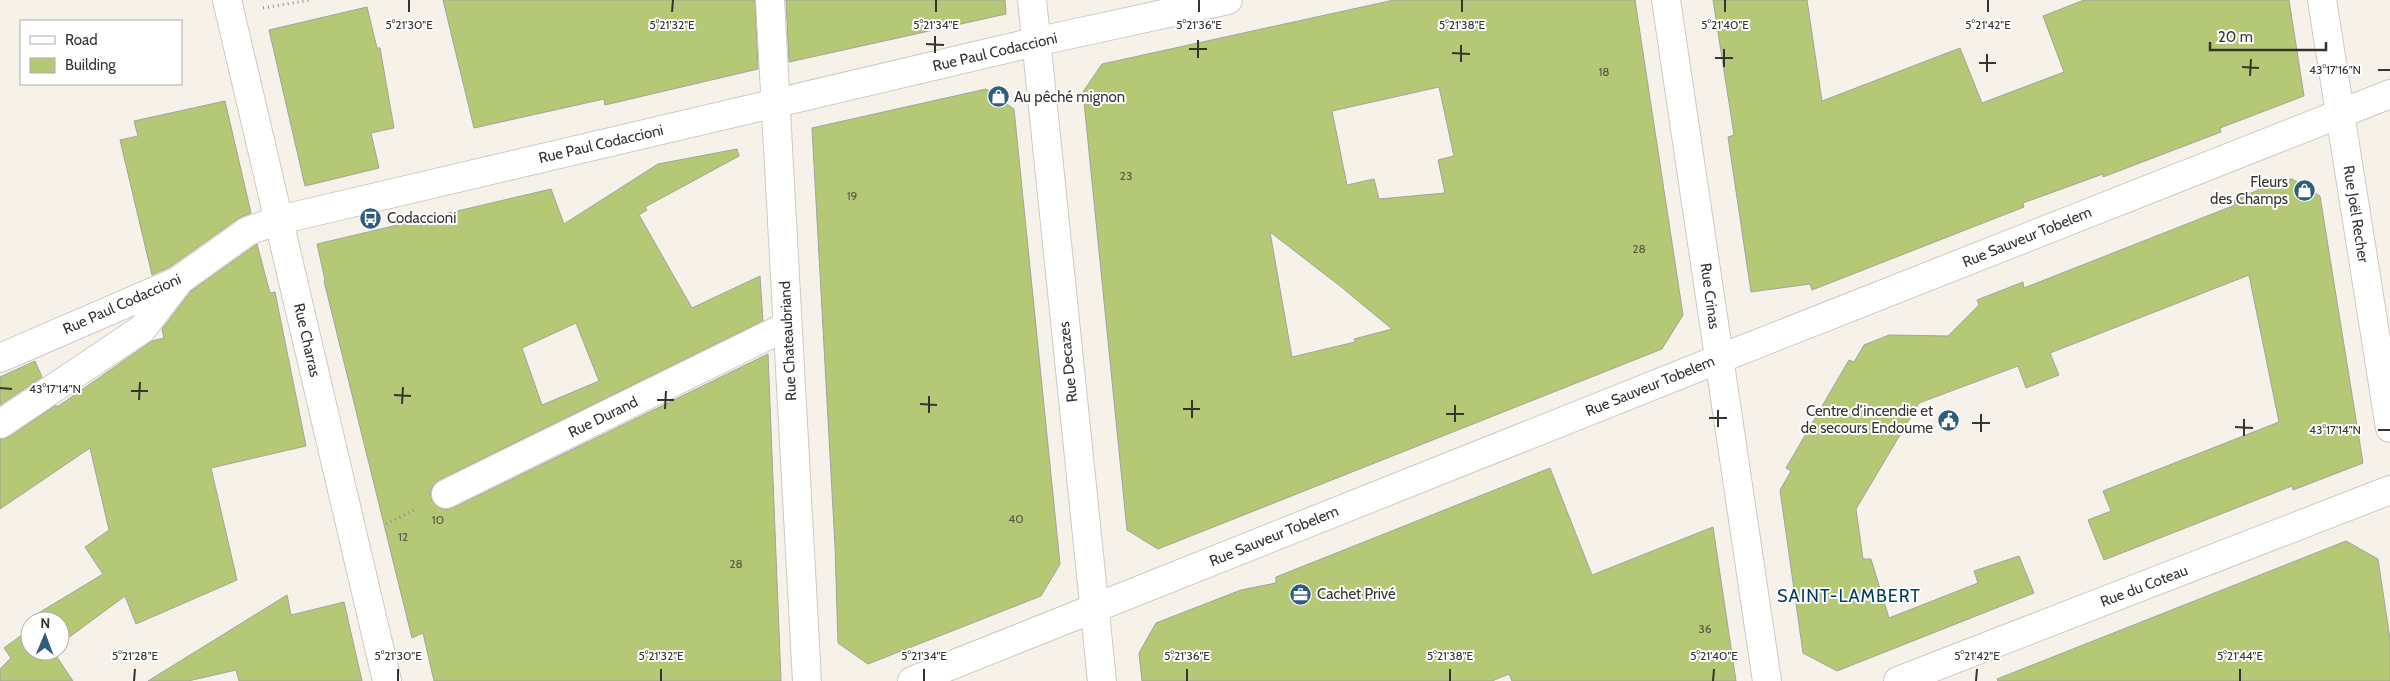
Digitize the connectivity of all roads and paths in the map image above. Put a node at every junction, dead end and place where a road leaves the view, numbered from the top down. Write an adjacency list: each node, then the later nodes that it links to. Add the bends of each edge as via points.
1 (227, 0): 13 (street, Rue Charras)
2 (310, 0): 8 (path)
3 (770, 0): 11 (street, Rue Chateaubriand)
4 (1032, 0): 9 (street, Rue Decazes)
5 (1228, 0): 9 (street, Rue Paul Codaccioni)
6 (1666, 0): 17 (street, Rue Crinas)
7 (2322, 0): 12 (street, Rue Joël Recher)
8 (261, 9)
9 (1035, 42): 11 (street, Rue Paul Codaccioni); 23 (street, Rue Decazes)
10 (2390, 94): 12 (street, Rue Sauveur Tobelem)
11 (776, 102): 13 (street, Rue Paul Codaccioni); 15 (street, Rue Chateaubriand)
12 (2340, 114): 17 (street, Rue Sauveur Tobelem); 19 (street, Rue Joël Recher)
13 (279, 220): 14 (street, Rue Paul Codaccioni, via 248,231); 22 (street, Rue Charras)
14 (178, 281): 16 (street, Rue Paul Codaccioni); 18 (street, via 142,329)
15 (787, 326): 21 (street, Rue Durand); 25 (street, Rue Chateaubriand)
16 (0, 358)
17 (1719, 359): 23 (street, Rue Sauveur Tobelem); 28 (street, Rue Crinas)
18 (0, 424)
19 (2390, 428)
20 (2390, 490): 29 (street, Rue du Coteau)
21 (446, 494): 22 (path)
22 (354, 540): 24 (street, Rue Charras)
23 (1094, 608): 26 (street, Rue Sauveur Tobelem); 27 (street, Rue Decazes)
24 (387, 681)
25 (807, 681)
26 (912, 681)
27 (1102, 681)
28 (1767, 681)
29 (1898, 681)

